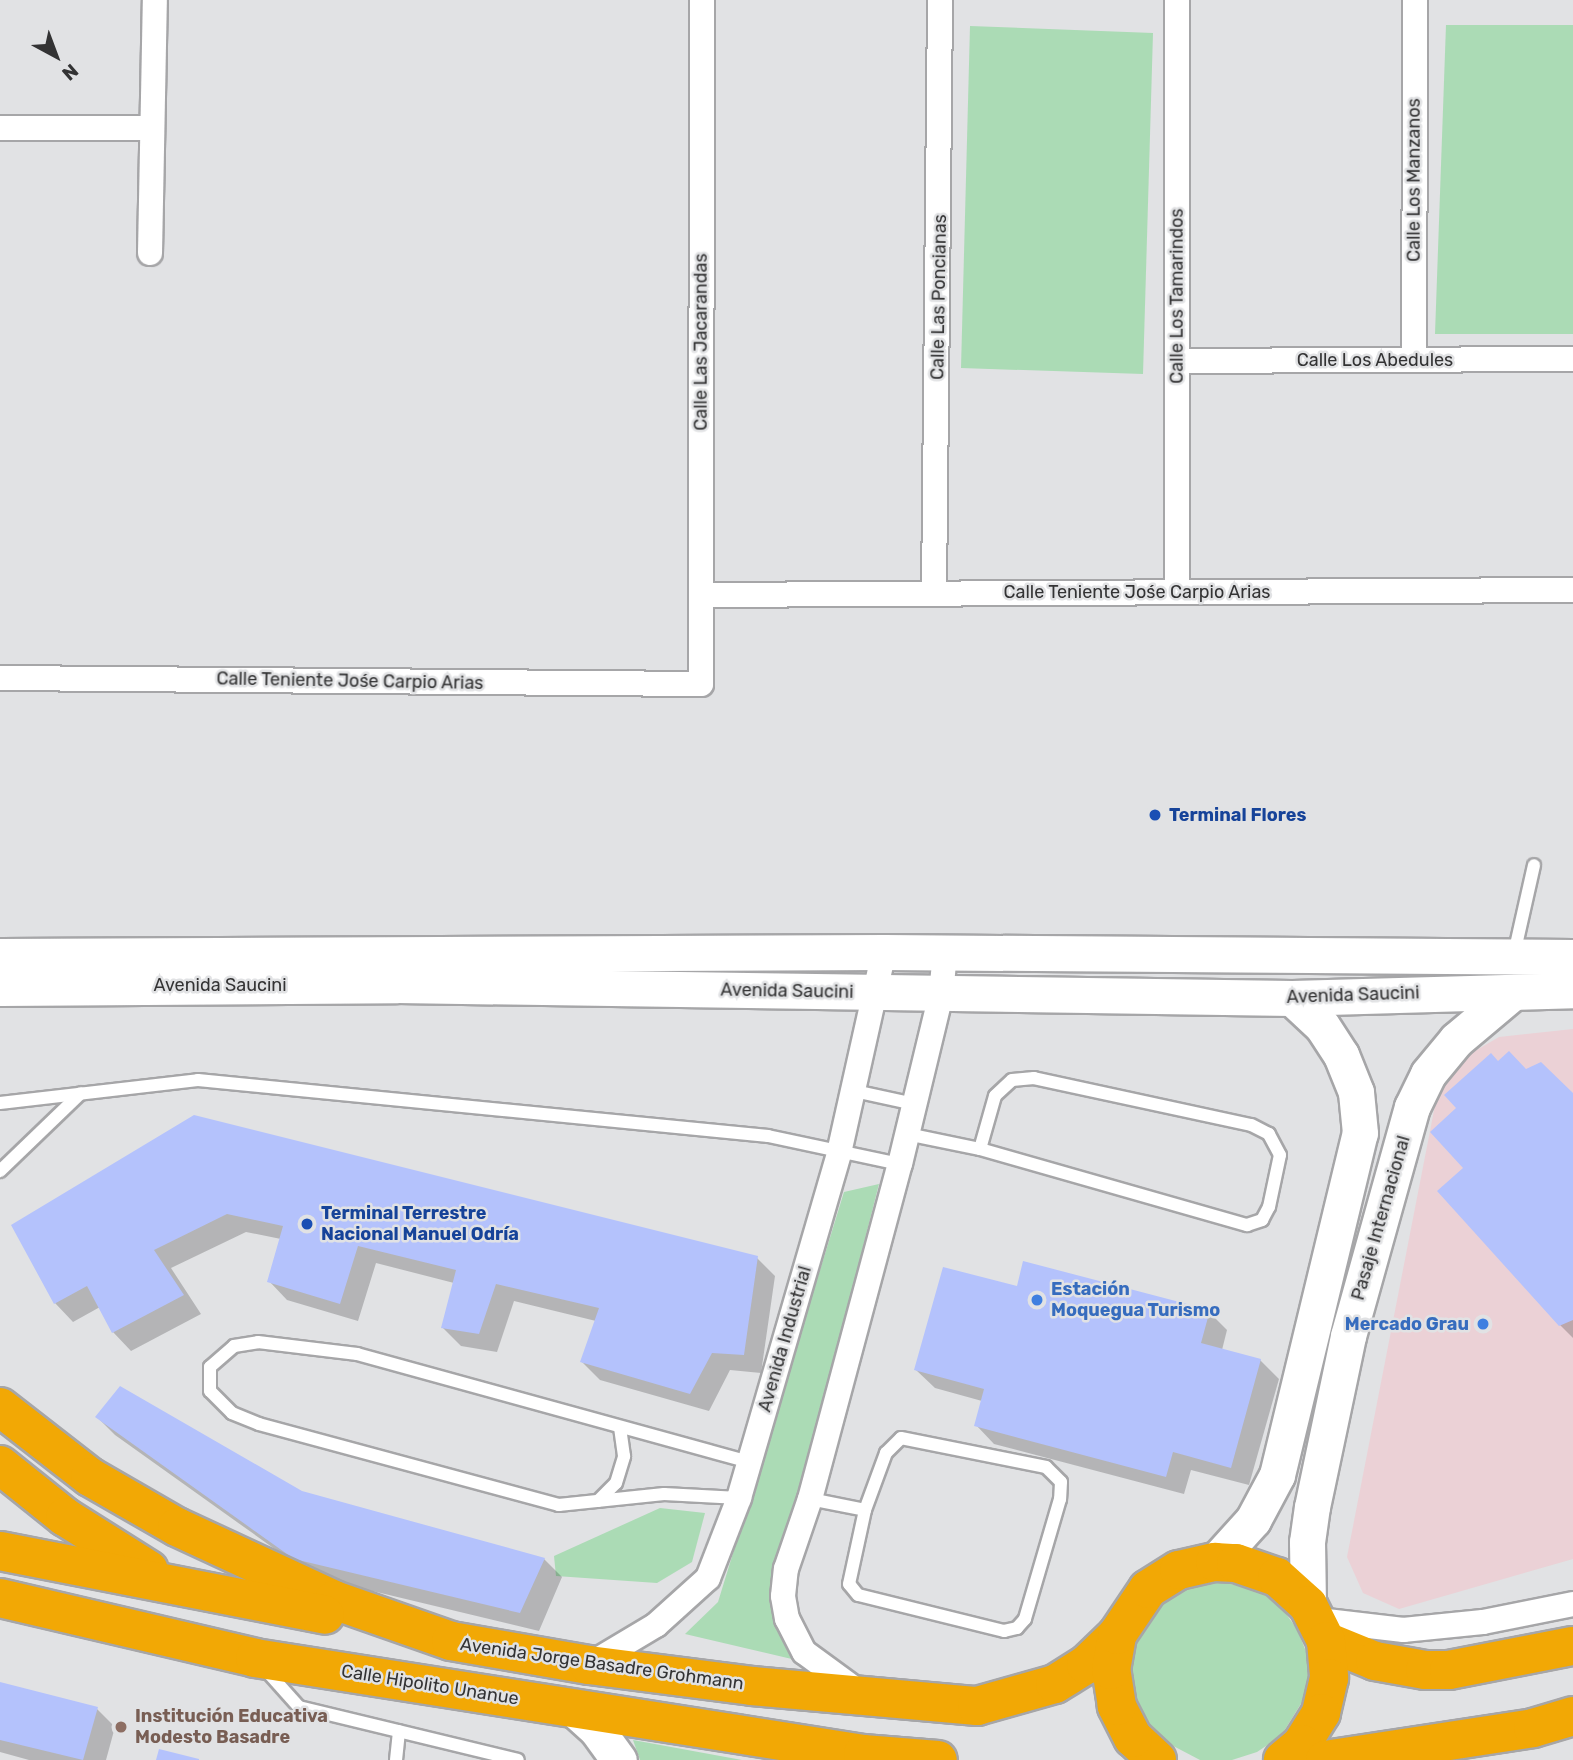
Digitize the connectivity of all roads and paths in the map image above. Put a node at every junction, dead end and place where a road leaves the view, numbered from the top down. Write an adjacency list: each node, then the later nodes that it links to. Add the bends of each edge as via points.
1 (155, 0): 7 (street)
2 (702, 0): 15 (street, Calle Las Jacarandas)
3 (940, 0): 14 (street, Calle Las Poncianas)
4 (1177, 0): 11 (street, Calle Los Tamarindos)
5 (1415, 0): 10 (street, Calle Los Manzanos)
6 (0, 128): 7 (street)
7 (151, 128): 8 (street)
8 (150, 253)
9 (1573, 359): 10 (street, Calle Los Abedules)
10 (1414, 360): 11 (street, Calle Los Abedules)
11 (1177, 361): 13 (street, Calle Los Tamarindos)
12 (1573, 590): 13 (street, Calle Teniente Jośe Carpio Arias)
13 (1177, 592): 14 (street, Calle Teniente Jośe Carpio Arias)
14 (934, 594): 15 (street, Calle Teniente Jośe Carpio Arias)
15 (701, 595): 17 (street, Calle Las Jacarandas)
16 (0, 678): 17 (street, Calle Teniente Jośe Carpio Arias)
17 (701, 684)
18 (1534, 865): 23 (lane)
19 (884, 952): 20 (main road, Avenida Saucini); 25 (main road, Avenida Saucini); 28 (street, Avenida Industrial)
20 (945, 953): 23 (main road, Avenida Saucini); 30 (street)
21 (0, 956): 24 (main road, Avenida Saucini)
22 (1573, 957): 23 (main road, Avenida Saucini)
23 (1513, 958): 29 (main road)
24 (397, 968): 25 (main road, Avenida Saucini); 26 (main road, Avenida Saucini)
25 (469, 969): 28 (main road, Avenida Saucini)
26 (0, 988)
27 (1573, 990): 29 (main road, Avenida Saucini)
28 (876, 993): 30 (main road, Avenida Saucini); 32 (street, Avenida Industrial)
29 (1512, 993): 31 (main road, Avenida Saucini); 54 (main road, Pasaje Internacional, via 1456,1040 1428,1074 1412,1107 1343,1362 1311,1518)
30 (941, 994): 31 (main road, Avenida Saucini); 35 (street)
31 (1292, 998): 50 (main road, via 1322,1026 1341,1055 1356,1092 1360,1133 1277,1475 1253,1520)
32 (854, 1091): 35 (lane); 38 (street, Avenida Industrial)
33 (81, 1093): 34 (lane); 38 (lane, via 198,1080 768,1136); 40 (lane)
34 (0, 1103)
35 (914, 1104): 36 (street)
36 (907, 1134): 37 (lane); 39 (street)
37 (980, 1149): 37 (lane, via 995,1096 1012,1080 1034,1078 1251,1125 1269,1134 1280,1155 1269,1207 1262,1220 1247,1226)
38 (839, 1153): 39 (lane); 43 (street, Avenida Industrial)
39 (900, 1164): 46 (street)
40 (0, 1171)
41 (0, 1407): 56 (highway, Avenida Jorge Basadre Grohmann, via 90,1477 177,1527 334,1601)
42 (620, 1427): 43 (lane); 47 (lane, via 624,1456 616,1483); 47 (lane, via 357,1354 258,1342 234,1346 210,1367 210,1391 232,1413 259,1424 559,1505)
43 (749, 1462): 45 (street, Avenida Industrial)
44 (0, 1465): 51 (highway, via 65,1517)
45 (740, 1498): 47 (lane, via 664,1494); 59 (street, Avenida Industrial, via 708,1578 656,1625)
46 (810, 1499): 48 (lane); 60 (street, via 786,1569 783,1596 787,1619 804,1652)
47 (598, 1501)
48 (865, 1510): 48 (lane, via 849,1567 849,1584 858,1595 1004,1631 1017,1628 1025,1619 1060,1499 1060,1482 1045,1467 901,1438 886,1453)
49 (0, 1551): 51 (highway)
50 (1215, 1562): 54 (highway, via 1257,1567 1294,1589); 55 (highway, via 1179,1570 1148,1589)
51 (166, 1581): 56 (highway)
52 (0, 1598): 58 (highway, Calle Hipolito Unanue)
53 (1573, 1604): 54 (street, via 1483,1622 1403,1630)
54 (1317, 1622): 57 (highway, via 1375,1661 1425,1670 1450,1670); 72 (highway, via 1329,1678 1321,1713 1302,1744)
55 (1118, 1635): 60 (highway, Avenida Jorge Basadre Grohmann, via 1086,1665 1028,1695 977,1706); 71 (highway, via 1111,1670 1116,1706 1133,1738)
56 (451, 1641): 59 (highway, Avenida Jorge Basadre Grohmann)
57 (1573, 1646)
58 (255, 1658): 61 (highway, Calle Hipolito Unanue); 65 (lane, via 299,1707)
59 (589, 1665): 60 (highway, Avenida Jorge Basadre Grohmann)
60 (862, 1695)
61 (573, 1709): 66 (highway, Calle Hipolito Unanue); 69 (main road, via 597,1730)
62 (1573, 1717): 64 (highway)
63 (1573, 1724): 64 (street)
64 (1532, 1728): 73 (highway)
65 (399, 1731): 67 (lane); 68 (lane)
66 (855, 1757): 70 (highway)
67 (397, 1760)
68 (518, 1760)
69 (619, 1760)
70 (938, 1760)
71 (1157, 1760)
72 (1283, 1760)
73 (1325, 1760)

